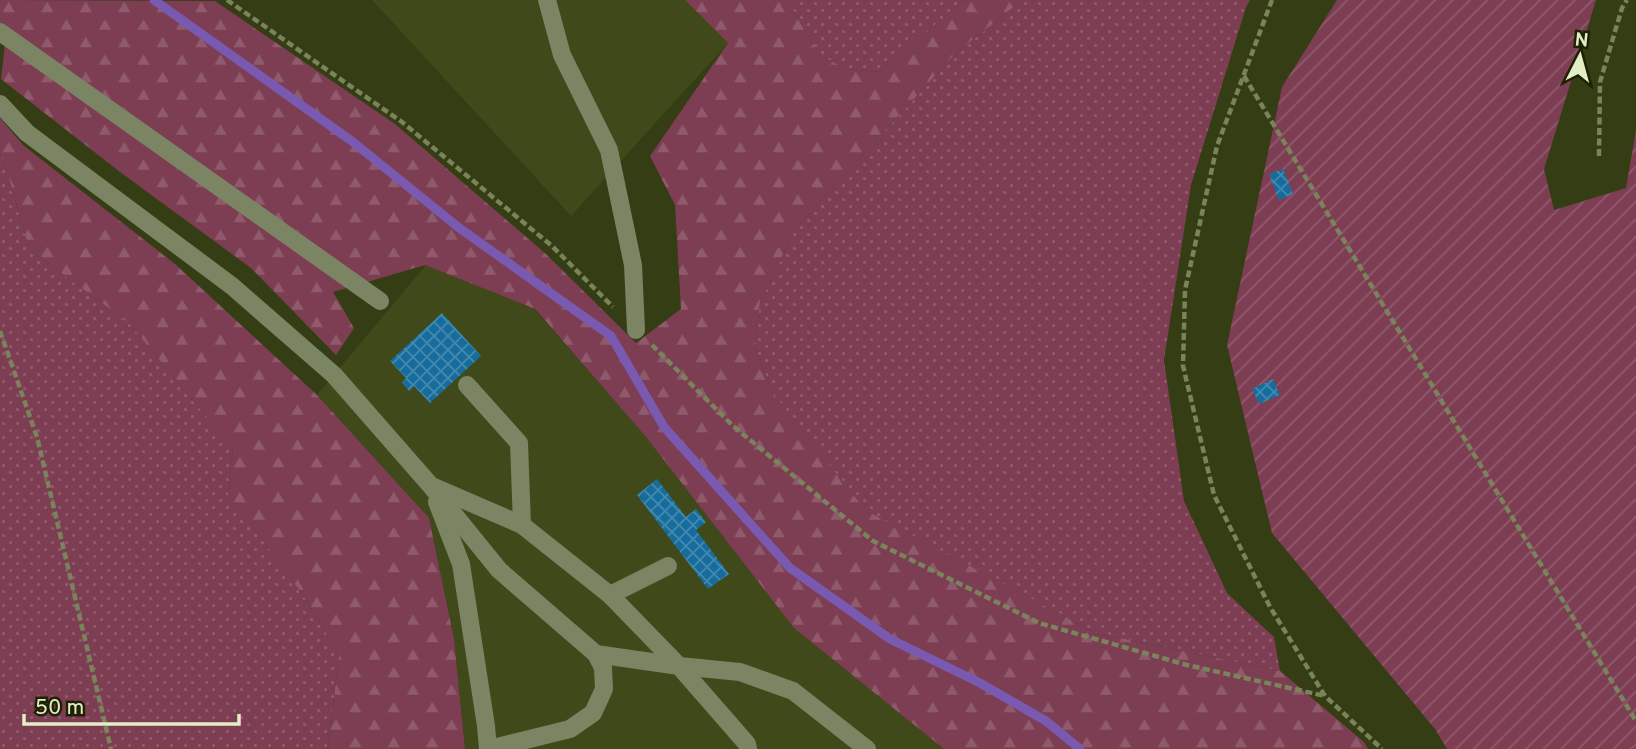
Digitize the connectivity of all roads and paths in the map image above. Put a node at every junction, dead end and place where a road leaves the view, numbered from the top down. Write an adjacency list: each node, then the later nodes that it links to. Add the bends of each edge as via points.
1 (227, 0): 10 (path, via 402,122 552,246)
2 (547, 0): 10 (lane, via 562,55 609,150 633,265)
3 (1272, 0): 6 (path)
4 (1627, 0): 8 (path, via 1600,82)
5 (0, 32): 9 (lane)
6 (1244, 75): 19 (path, via 1217,146 1185,290 1183,366 1214,495 1270,607); 20 (path)
7 (0, 104): 13 (lane, via 27,133 232,286 324,366)
8 (1599, 156)
9 (380, 301)
10 (636, 330): 19 (path, via 733,426 873,541 1039,623 1187,665)
11 (0, 331): 21 (path, via 37,437)
12 (467, 384): 14 (lane, via 519,443)
13 (431, 486): 14 (lane); 17 (lane, via 499,570); 22 (lane, via 461,564)
14 (522, 525): 16 (lane)
15 (668, 566): 16 (lane)
16 (610, 595): 18 (lane)
17 (596, 654): 18 (lane); 22 (lane, via 603,668 604,690 593,713 570,729)
18 (679, 666): 23 (lane); 24 (lane, via 740,672 793,691)
19 (1325, 696): 25 (path)
20 (1636, 720)
21 (111, 749)
22 (488, 749)
23 (748, 749)
24 (867, 749)
25 (1382, 749)

